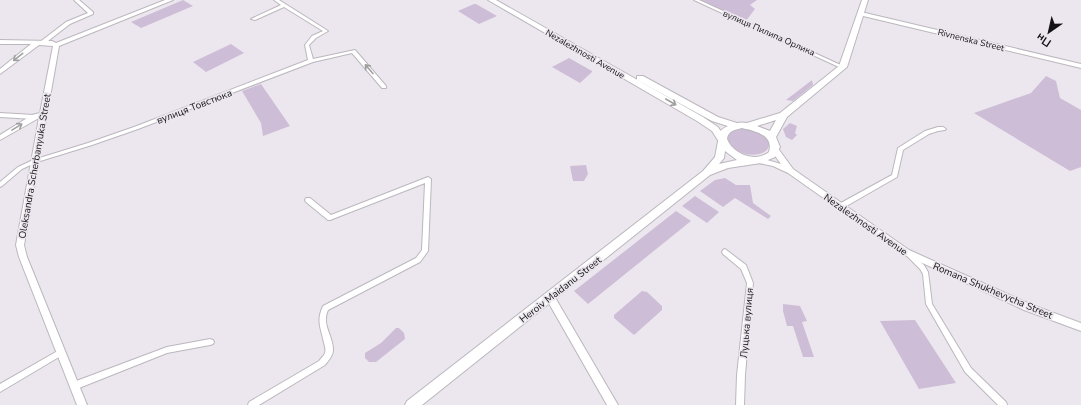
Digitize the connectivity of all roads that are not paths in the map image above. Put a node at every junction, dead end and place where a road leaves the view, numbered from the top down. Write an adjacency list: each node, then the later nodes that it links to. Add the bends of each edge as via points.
1 (76, 0): 12 (street, via 91,13 68,23)
2 (170, 0): 13 (street)
3 (276, 0): 8 (street)
4 (491, 0): 23 (main road, Nezalezhnosti Avenue, one-way to 23)
5 (501, 0): 23 (main road, Nezalezhnosti Avenue)
6 (696, 0): 16 (street, вулиця Пилипа Орлика)
7 (865, 0): 9 (main road)
8 (284, 5): 10 (street); 14 (street, via 326,31 314,37 307,45)
9 (861, 14): 15 (street, Rivnenska Street); 16 (main road)
10 (253, 19)
11 (0, 42): 12 (street)
12 (40, 43): 13 (street); 17 (street, one-way to 17)
13 (56, 45): 20 (street, Oleksandra Scherbanyuka Street)
14 (311, 61): 18 (street, вулиця Товстюка, one-way to 14, via 352,51); 31 (street, вулиця Товстюка, via 141,126)
15 (1081, 66)
16 (843, 67): 21 (main road)
17 (0, 72)
18 (384, 87)
19 (0, 115): 22 (street)
20 (43, 115): 22 (street); 31 (street, Oleksandra Scherbanyuka Street)
21 (783, 115): 24 (main road); 27 (main road)
22 (34, 117): 26 (street, one-way to 22)
23 (703, 117): 24 (main road); 28 (main road, via 715,129)
24 (742, 126): 27 (main road, via 761,130); 28 (main road, via 725,131)
25 (943, 129): 36 (street, via 937,128 925,133 900,149 896,176)
26 (0, 138)
27 (771, 138): 29 (main road)
28 (722, 142): 30 (main road, via 734,155); 33 (main road, via 719,158)
29 (774, 149): 30 (main road, via 771,155); 32 (street)
30 (754, 160): 32 (street, via 775,164); 33 (main road, via 726,165)
31 (35, 161): 34 (street, вулиця Товстюка, via 20,168); 42 (street, Oleksandra Scherbanyuka Street, via 20,245)
32 (791, 171): 36 (street, Nezalezhnosti Avenue)
33 (707, 173): 39 (main road, Heroiv Maidanu Street)
34 (0, 185)
35 (308, 200): 46 (street, via 330,218 428,179 425,251 418,260 325,308 322,313 325,336 330,349 328,356 322,363)
36 (841, 206): 38 (street, Nezalezhnosti Avenue)
37 (725, 252): 49 (street, Луцька вулиця, via 744,267 750,284)
38 (906, 252): 40 (street, Romana Shukhevycha Street, via 1027,306); 50 (street, Nezalezhnosti Avenue, via 926,274 929,304 968,370)
39 (550, 297): 47 (main road, Heroiv Maidanu Street); 48 (street)
40 (1081, 326)
41 (210, 342): 43 (street, via 167,350)
42 (61, 352): 43 (street, Oleksandra Scherbanyuka Street); 44 (street)
43 (74, 386): 45 (street, Oleksandra Scherbanyuka Street)
44 (0, 388)
45 (82, 405)
46 (252, 405)
47 (412, 405)
48 (613, 405)
49 (740, 405)
50 (1003, 405)

